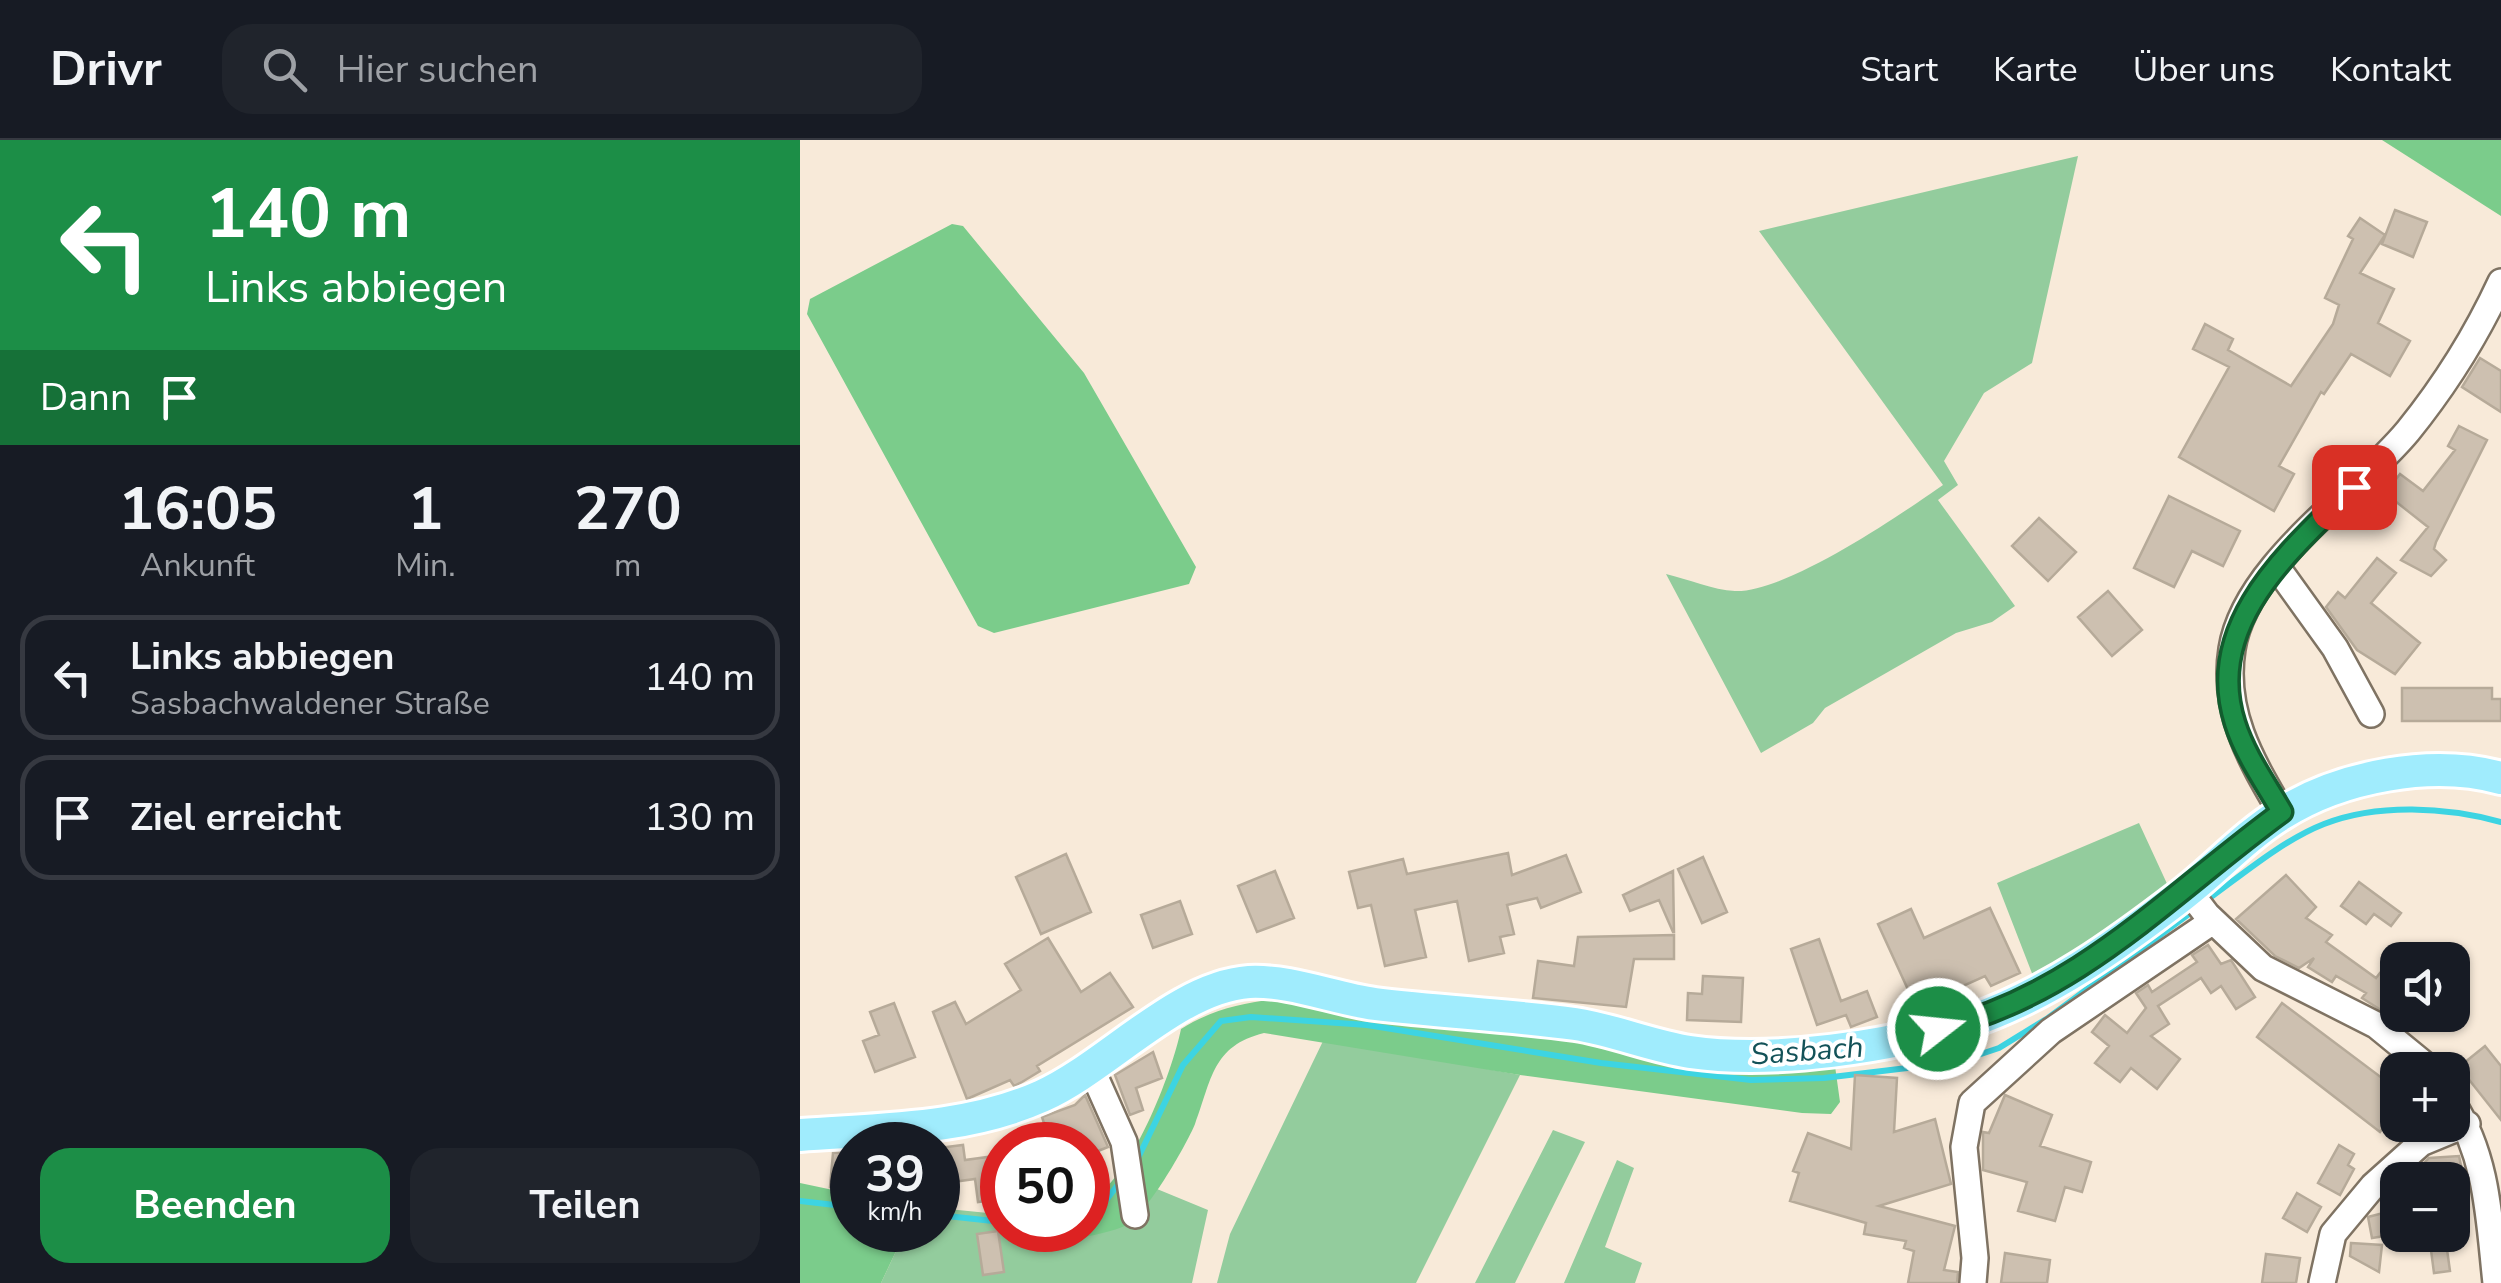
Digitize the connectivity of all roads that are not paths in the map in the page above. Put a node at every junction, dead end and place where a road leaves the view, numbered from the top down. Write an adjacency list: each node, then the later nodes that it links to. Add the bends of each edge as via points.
1 (2501, 282): 2 (street, via 2477,334 2405,434)
2 (2276, 566): 3 (street); 5 (street, via 2251,598 2232,645 2229,684 2234,722)
3 (2372, 714)
4 (2501, 778): 5 (main road, via 2406,772)
5 (2282, 812): 6 (main road)
6 (2201, 906): 7 (street, via 2263,968 2376,1025); 8 (main road, via 2017,1003 1968,1022 1843,1046 1780,1054 1687,1052 1579,1025 1364,1002 1266,982 1200,997); 13 (street, via 1972,1103 1964,1147)
7 (2409, 1052)
8 (1091, 1068): 9 (main road, via 1008,1110 958,1122); 12 (street, via 1124,1142)
9 (800, 1135)
10 (2470, 1138): 15 (street, via 2485,1176)
11 (2422, 1142): 14 (street, via 2373,1186 2334,1234)
12 (1135, 1215)
13 (1972, 1283)
14 (2322, 1283)
15 (2496, 1283)

